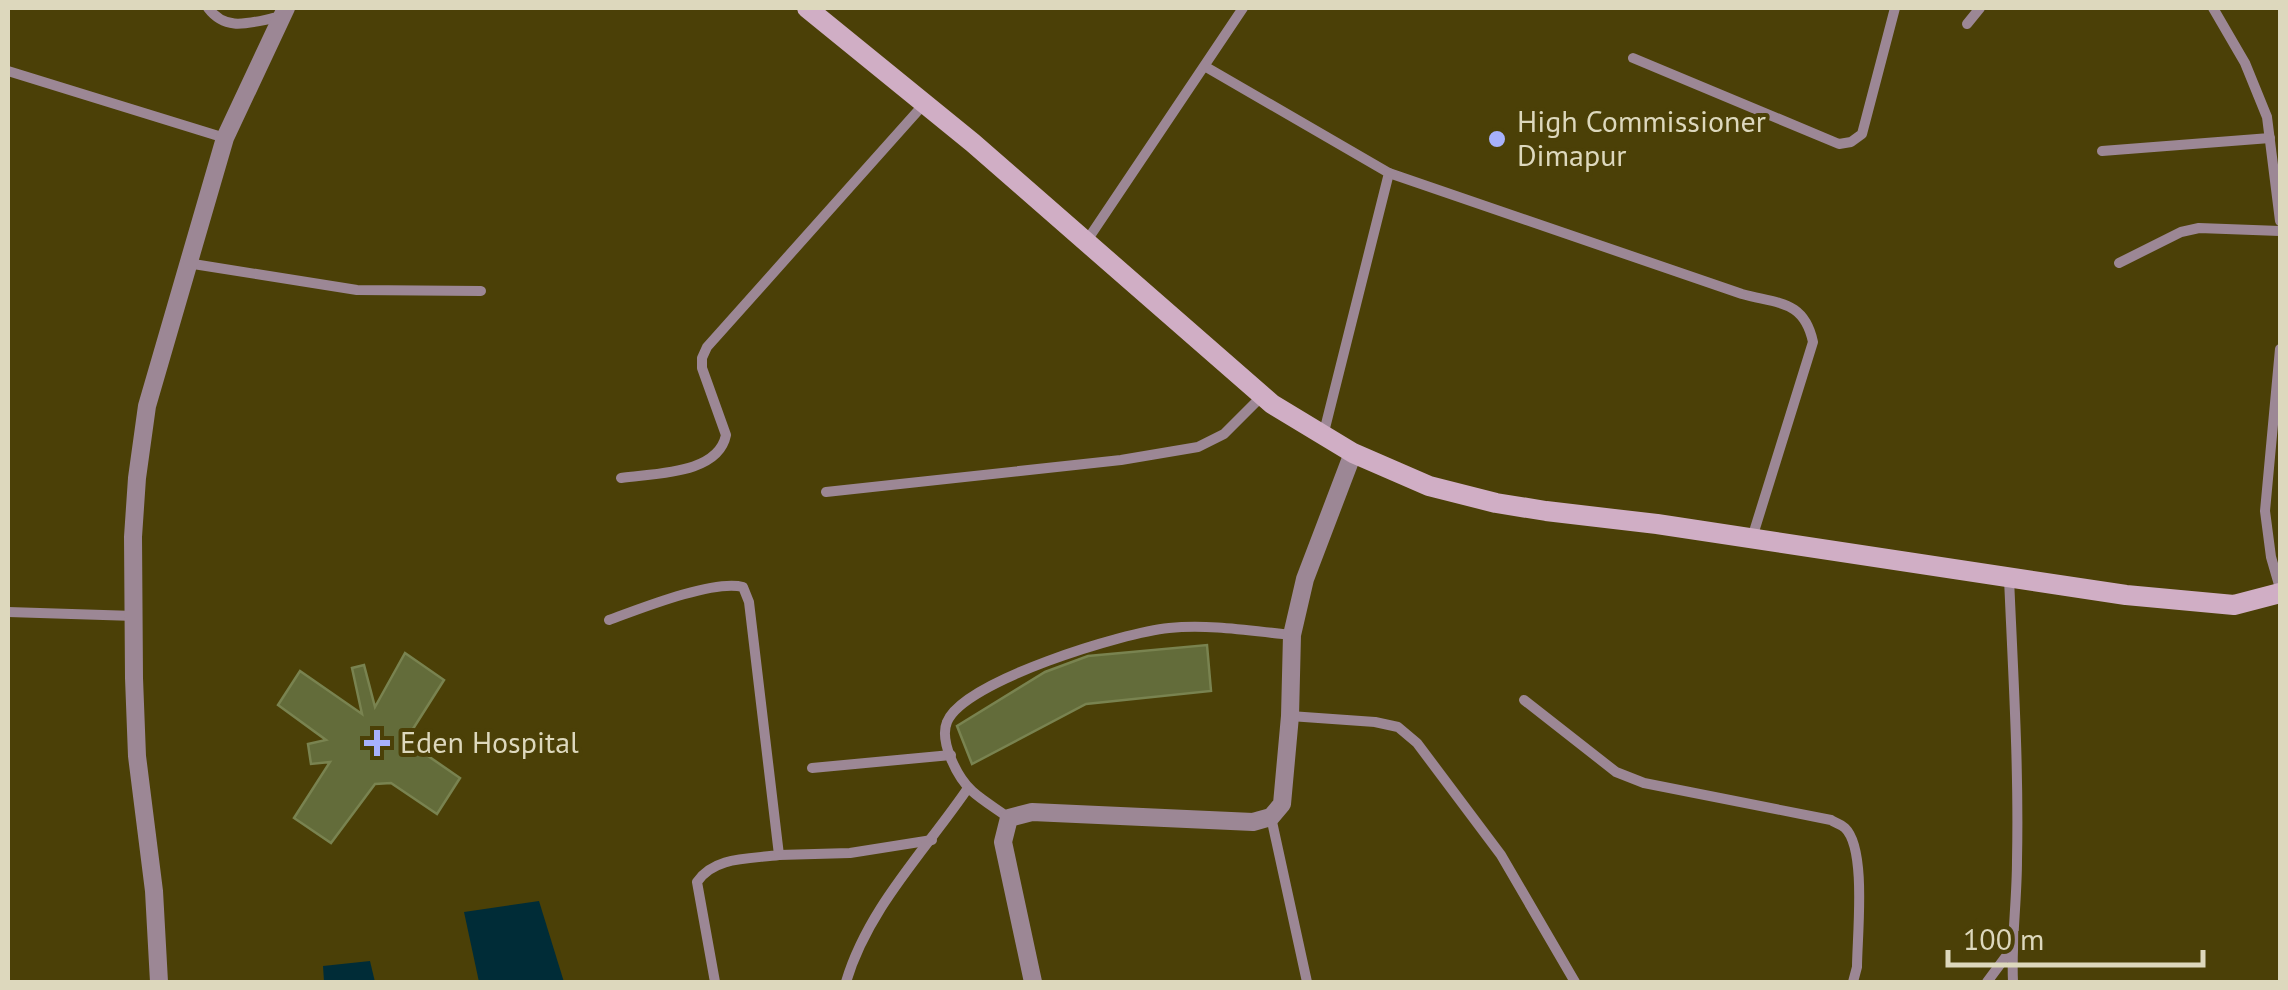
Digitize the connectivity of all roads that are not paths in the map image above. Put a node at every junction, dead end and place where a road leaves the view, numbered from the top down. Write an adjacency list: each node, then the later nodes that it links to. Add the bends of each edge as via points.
1 (208, 8): 7 (street, via 220,22 236,25)
2 (807, 8): 12 (main road)
3 (1243, 8): 10 (street)
4 (1895, 8): 9 (street, via 1862,134 1851,142 1839,144)
5 (1980, 8): 8 (street)
6 (2213, 8): 14 (street)
7 (283, 12): 15 (street)
8 (1967, 24)
9 (1633, 58)
10 (1206, 66): 18 (street); 21 (street)
11 (8, 70): 15 (street)
12 (924, 104): 21 (main road); 29 (street, via 707,347 702,368 726,435 717,454 698,465)
13 (2280, 111): 14 (street)
14 (2267, 117): 16 (street)
15 (225, 138): 22 (street)
16 (2270, 138): 17 (street); 19 (street)
17 (2102, 152)
18 (1389, 173): 27 (street); 31 (street, via 1800,311 1814,342)
19 (2280, 221)
20 (2280, 231): 23 (street, via 2199,228)
21 (1086, 242): 26 (main road)
22 (188, 262): 24 (street, via 357,290); 37 (street, via 147,406 133,537)
23 (2119, 262)
24 (481, 290)
25 (2280, 349): 33 (street, via 2265,511)
26 (1262, 396): 27 (main road); 30 (street, via 1224,434 1198,447)
27 (1322, 437): 28 (main road)
28 (1353, 453): 31 (main road, via 1463,496); 39 (street, via 1305,579)
29 (621, 478)
30 (826, 492)
31 (1751, 539): 32 (main road)
32 (2009, 577): 34 (main road); 49 (street, via 2018,864)
33 (2280, 590): 34 (main road)
34 (2234, 605): 35 (main road)
35 (2280, 611)
36 (8, 612): 37 (street)
37 (135, 616): 50 (street, via 137,756)
38 (609, 620): 48 (street, via 730,584 743,587)
39 (1292, 635): 41 (street); 42 (street, via 1168,628 1066,654 954,709 944,741)
40 (1524, 700): 56 (street, via 1616,772 1845,828 1858,868)
41 (1290, 716): 45 (street, via 1286,786); 55 (street, via 1398,727 1417,742 1501,856)
42 (951, 755): 43 (street); 44 (street)
43 (812, 768)
44 (968, 788): 46 (street); 47 (street)
45 (1271, 817): 46 (street, via 1234,823 1032,812); 54 (street)
46 (1009, 818): 53 (street, via 1003,842)
47 (933, 840): 48 (street); 52 (street, via 882,902)
48 (779, 855): 51 (street, via 716,864 697,882)
49 (2011, 950): 57 (street); 58 (street)
50 (159, 982)
51 (715, 982)
52 (846, 982)
53 (1032, 982)
54 (1307, 982)
55 (1575, 982)
56 (1852, 982)
57 (1987, 982)
58 (2013, 982)

